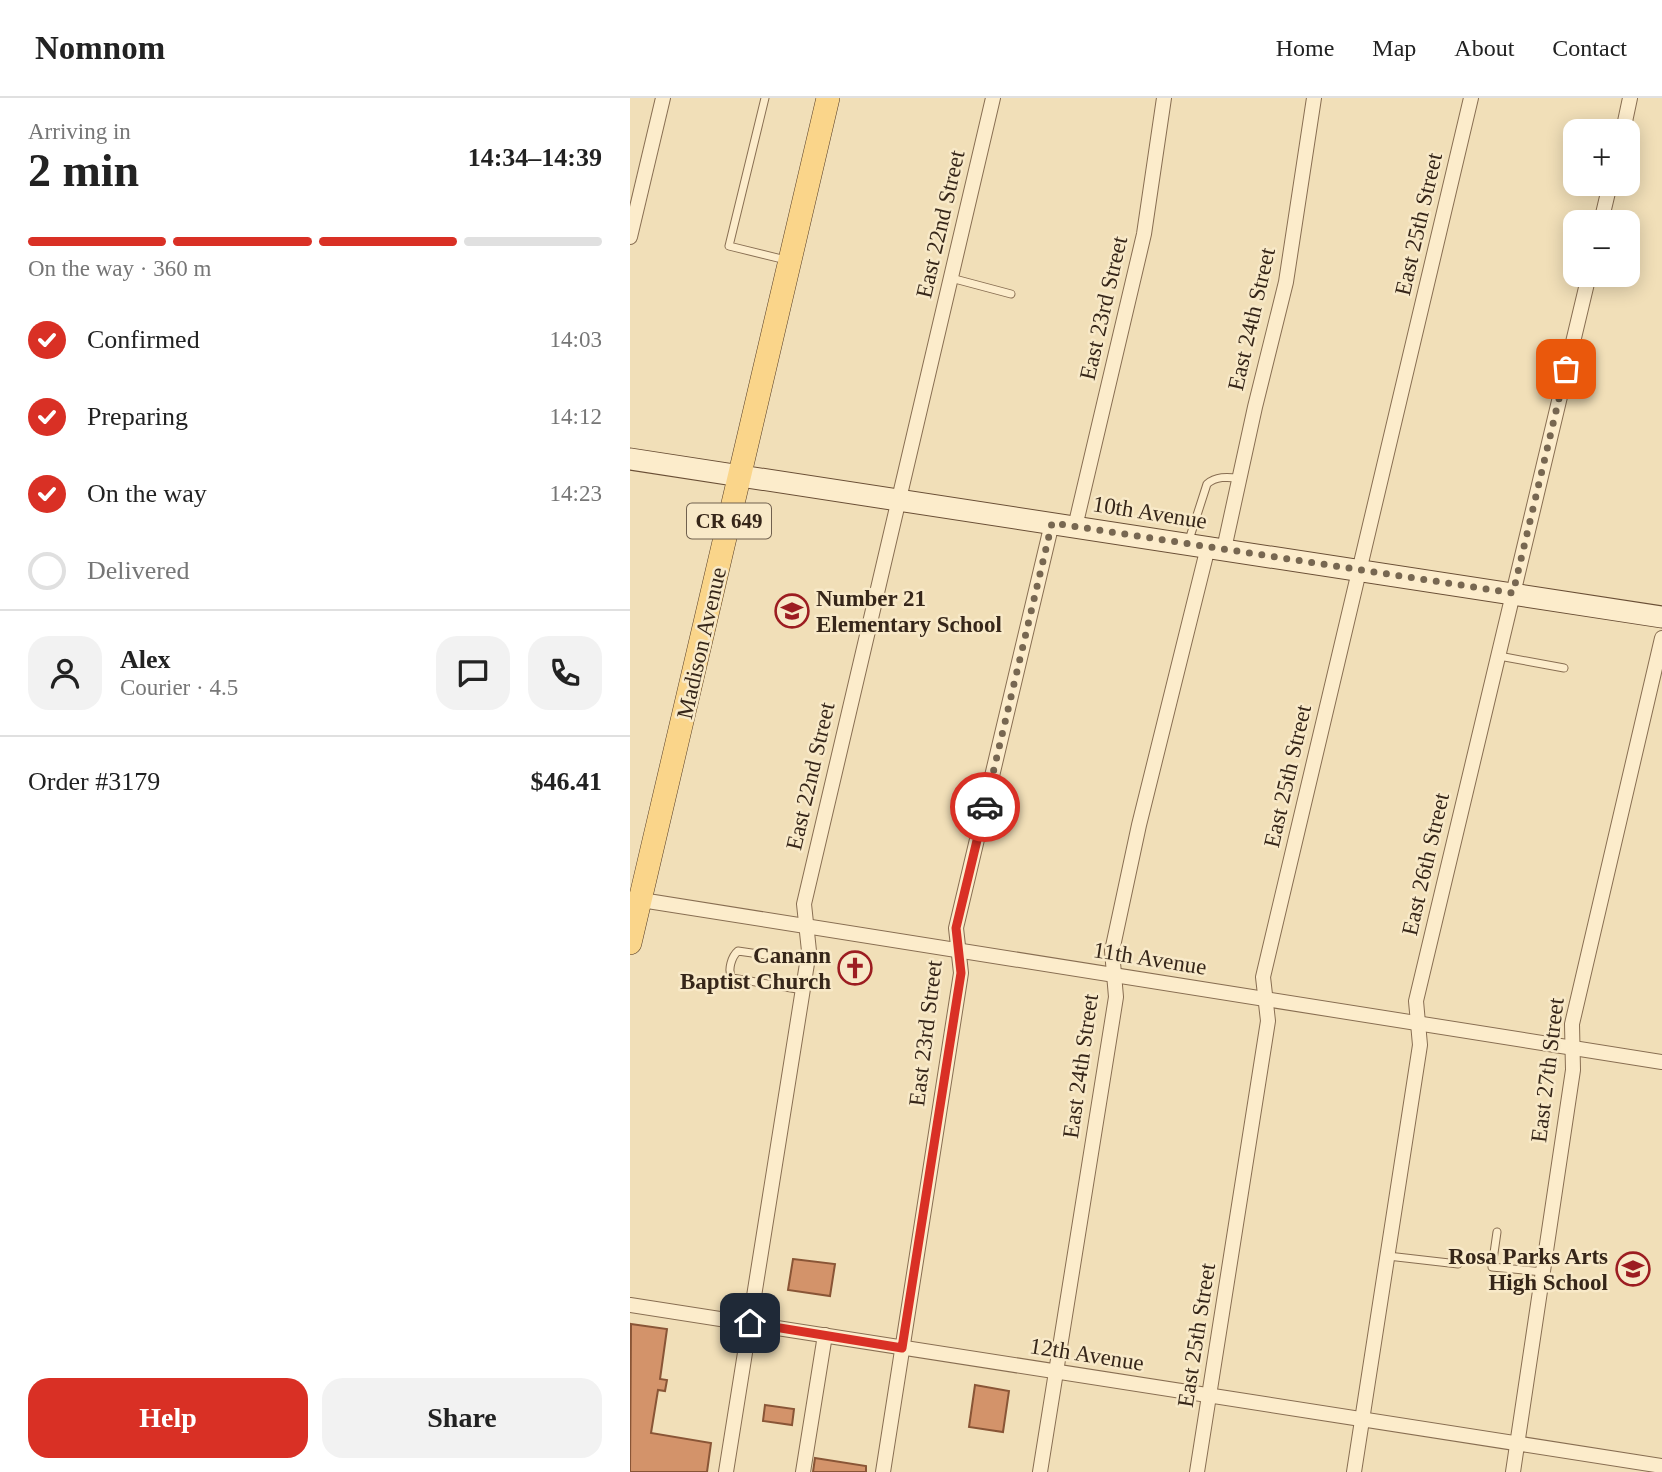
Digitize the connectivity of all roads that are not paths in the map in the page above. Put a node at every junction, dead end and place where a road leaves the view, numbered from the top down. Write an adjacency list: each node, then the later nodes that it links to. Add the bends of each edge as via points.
1 (663, 98): 10 (street)
2 (765, 98): 11 (lane, via 729,246)
3 (828, 98): 11 (main road, Madison Avenue / CR 649)
4 (993, 98): 12 (street, East 22nd Street)
5 (1164, 98): 20 (street, East 23rd Street, via 1144,234)
6 (1314, 98): 17 (street, East 24th Street, via 1286,282)
7 (1471, 98): 22 (street, East 25th Street)
8 (1630, 98): 9 (street)
9 (1626, 119)
10 (630, 237)
11 (790, 261): 16 (main road, Madison Avenue / CR 649)
12 (951, 278): 14 (lane); 18 (street, East 22nd Street)
13 (1586, 287): 23 (street, East 26th Street)
14 (1011, 294)
15 (630, 459): 16 (main road, 10th Avenue)
16 (740, 476): 18 (main road, 10th Avenue); 28 (main road, Madison Avenue / CR 649)
17 (1239, 478): 21 (street, East 24th Street); 21 (lane, via 1225,477 1207,484)
18 (898, 500): 19 (main road, 10th Avenue); 29 (street, East 22nd Street, via 804,904)
19 (1052, 523): 20 (main road, 10th Avenue); 31 (street, East 23rd Street, via 956,928)
20 (1075, 527): 21 (main road, 10th Avenue)
21 (1206, 547): 22 (main road, 10th Avenue); 33 (street, East 24th Street, via 1112,951)
22 (1359, 570): 23 (main road, 10th Avenue); 35 (street, East 25th Street, via 1263,977)
23 (1513, 593): 24 (main road, 10th Avenue); 26 (street, East 26th Street)
24 (1662, 617)
25 (1662, 638): 37 (street, East 27th Street, via 1572,1024)
26 (1498, 655): 27 (lane); 36 (street, East 26th Street, via 1416,1001)
27 (1564, 668)
28 (635, 899): 29 (street, 11th Avenue); 30 (main road, Madison Avenue / CR 649)
29 (807, 926): 31 (street, 11th Avenue); 32 (street, East 22nd Street)
30 (630, 943)
31 (959, 951): 33 (street, 11th Avenue); 46 (street, East 23rd Street, via 961,973)
32 (807, 961): 34 (street, East 22nd Street); 34 (lane, via 738,951 730,970 732,978)
33 (1114, 975): 35 (street, 11th Avenue); 47 (street, East 24th Street, via 1116,997)
34 (803, 990): 44 (street, East 22nd Street)
35 (1266, 1000): 36 (street, 11th Avenue); 48 (street, East 25th Street, via 1268,1021)
36 (1418, 1024): 37 (street, 11th Avenue); 40 (street, East 26th Street, via 1420,1045)
37 (1573, 1048): 38 (street, 11th Avenue); 42 (street, East 27th Street)
38 (1662, 1062)
39 (1497, 1232): 42 (lane, via 1492,1267)
40 (1388, 1256): 41 (lane); 49 (street, East 26th Street)
41 (1458, 1264)
42 (1543, 1272): 50 (street, East 27th Street)
43 (630, 1305): 44 (street, 12th Avenue)
44 (750, 1323): 45 (street, 12th Avenue); 52 (street, East 22nd Street)
45 (825, 1335): 46 (street, 12th Avenue); 53 (street)
46 (902, 1348): 47 (street, 12th Avenue); 54 (street, East 23rd Street)
47 (1056, 1373): 48 (street, 12th Avenue); 55 (street, East 24th Street)
48 (1209, 1395): 49 (street, 12th Avenue); 56 (street, East 25th Street)
49 (1363, 1419): 50 (street, 12th Avenue); 57 (street, East 26th Street)
50 (1517, 1443): 51 (street, 12th Avenue); 58 (street, East 27th Street)
51 (1662, 1466)
52 (726, 1472)
53 (803, 1472)
54 (883, 1472)
55 (1040, 1472)
56 (1197, 1472)
57 (1354, 1472)
58 (1513, 1472)

